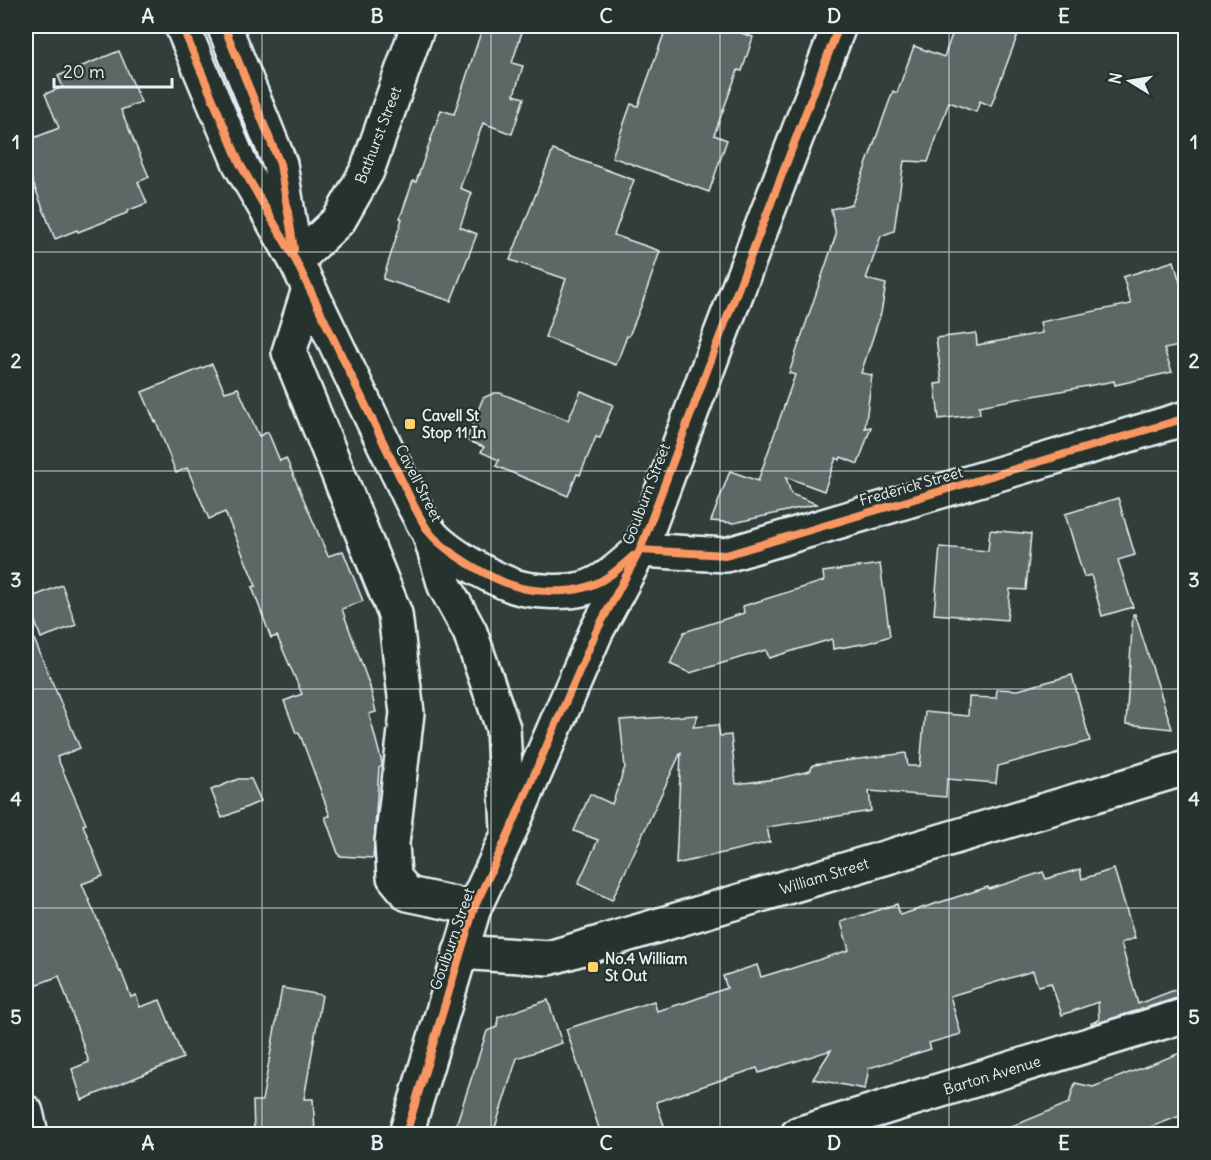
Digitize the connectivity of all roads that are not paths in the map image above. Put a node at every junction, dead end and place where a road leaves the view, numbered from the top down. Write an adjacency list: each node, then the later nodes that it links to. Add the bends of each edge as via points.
1 (182, 26): 5 (street, Cavell Street, via 240,164)
2 (224, 26): 5 (street, Cavell Street, via 280,164)
3 (418, 26): 5 (street, Bathurst Street, via 368,171)
4 (839, 26): 8 (street, Goulburn Street)
5 (303, 275): 7 (street, Cavell Street); 11 (street, via 289,352 395,614 407,713 392,843 394,877 408,894)
6 (1185, 418): 8 (street, Frederick Street, via 726,555)
7 (429, 532): 8 (street, Cavell Street, via 454,554 487,574 515,587 546,591 581,589 605,580); 10 (street, Cavell Street, via 446,586 470,632 502,728)
8 (640, 550): 10 (street, Goulburn Street, via 596,632)
9 (1185, 768): 12 (street, William Street, via 549,958)
10 (508, 835): 11 (street, Goulburn Street)
11 (474, 908): 12 (street, Goulburn Street)
12 (460, 952): 16 (street, Goulburn Street)
13 (1185, 1015): 17 (street, Barton Avenue)
14 (26, 1112): 15 (street)
15 (31, 1134)
16 (406, 1134)
17 (798, 1134)

